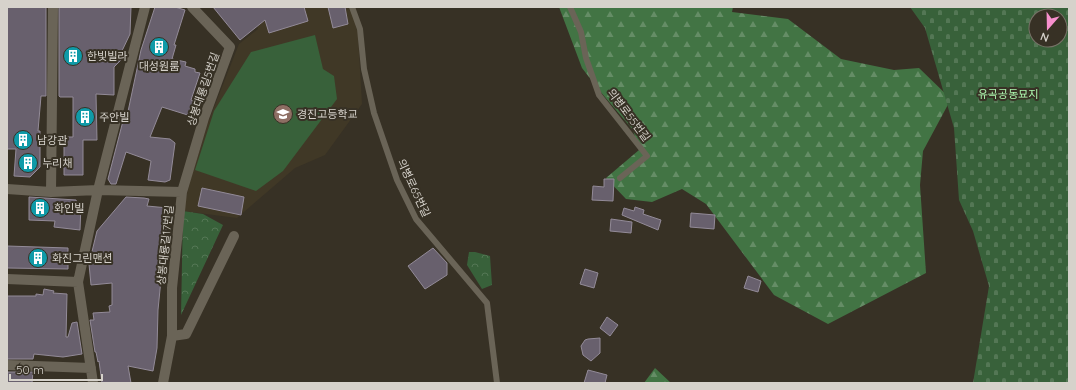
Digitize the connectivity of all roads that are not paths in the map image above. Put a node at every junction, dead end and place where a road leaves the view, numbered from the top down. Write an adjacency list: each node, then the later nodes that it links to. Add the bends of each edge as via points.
1 (54, 7): 9 (street)
2 (145, 7): 8 (street)
3 (192, 7): 10 (street, 상봉대룡길5번길, via 230,47 204,118)
4 (352, 7): 19 (lane, 의병로65번길, via 360,29 364,69 374,113 397,180 416,219 487,303)
5 (570, 7): 6 (lane, 의병로55번길, via 581,32 586,58 599,95 647,156)
6 (620, 178)
7 (7, 189): 9 (street, 상봉대룡길17번길)
8 (98, 190): 9 (street, 상봉대룡길17번길); 10 (street, 상봉대룡길17번길); 13 (street)
9 (51, 192)
10 (182, 192): 14 (street, 상봉대룡길17번길, via 172,288)
11 (234, 236): 14 (street, via 186,334)
12 (7, 279): 13 (street)
13 (78, 282): 16 (street)
14 (172, 336): 18 (street, 상봉대룡길17번길)
15 (7, 365): 16 (street)
16 (91, 368): 17 (street)
17 (93, 383)
18 (163, 383)
19 (497, 383)

